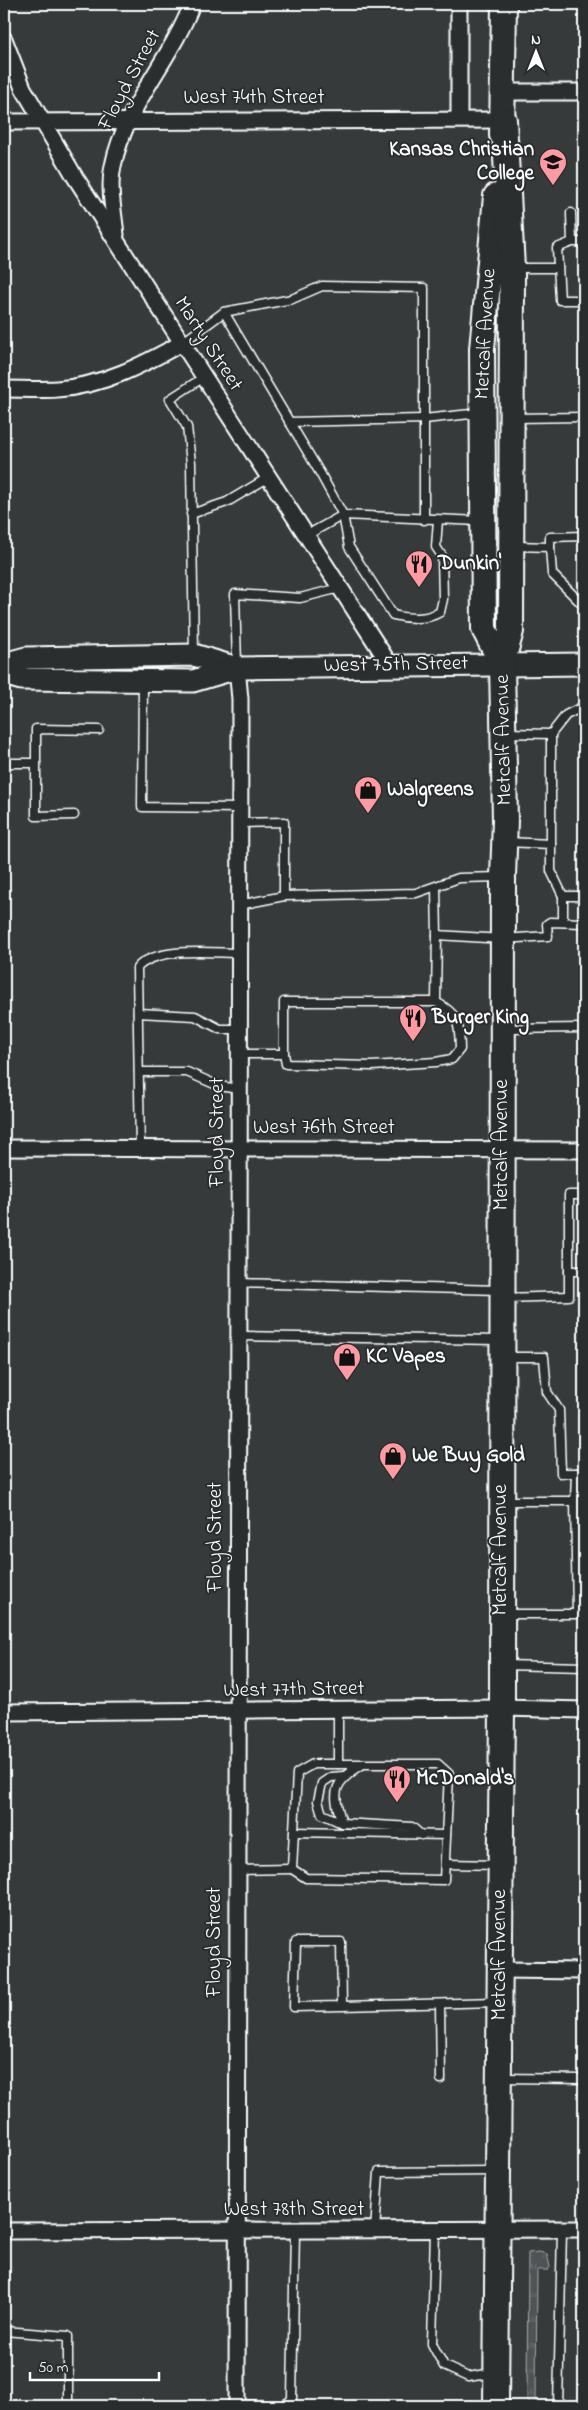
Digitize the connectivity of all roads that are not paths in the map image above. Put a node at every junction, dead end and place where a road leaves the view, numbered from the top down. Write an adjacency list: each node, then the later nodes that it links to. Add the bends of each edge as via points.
1 (192, 4): 8 (street, Floyd Street)
2 (460, 4): 7 (street)
3 (504, 4): 5 (main road, Metcalf Avenue)
4 (4, 39): 10 (street, Marty Street, via 23,88)
5 (504, 92): 6 (street); 9 (main road, Metcalf Avenue)
6 (584, 92)
7 (458, 119): 8 (street, West 74th Street); 9 (street, West 74th Street)
8 (131, 120): 10 (street, West 74th Street); 13 (street, Floyd Street, via 121,138 112,167)
9 (504, 120): 16 (main road, Metcalf Avenue); 23 (main road, Metcalf Avenue, via 482,349)
10 (42, 121): 11 (street, West 74th Street); 13 (street, Marty Street, via 74,177)
11 (4, 122)
12 (571, 213): 14 (lane)
13 (116, 238): 20 (street, Marty Street)
14 (572, 242): 15 (lane); 17 (lane, via 557,248)
15 (584, 242)
16 (512, 268): 17 (lane); 25 (main road, Metcalf Avenue)
17 (558, 268): 18 (lane, via 560,300)
18 (584, 300)
19 (224, 312): 20 (lane); 26 (lane, via 292,299 322,286 424,288); 27 (lane)
20 (182, 343): 21 (street, Marty Street); 22 (street, via 146,363 104,380 58,389)
21 (204, 377): 28 (street, Marty Street); 29 (lane, via 170,399 187,427)
22 (4, 389)
23 (482, 413): 26 (lane); 33 (main road, Metcalf Avenue)
24 (584, 417): 25 (lane)
25 (512, 418): 36 (main road, Metcalf Avenue)
26 (424, 419): 27 (lane); 31 (lane)
27 (290, 422): 30 (lane)
28 (269, 477): 29 (lane, via 227,502); 34 (street, Marty Street)
29 (191, 514): 40 (lane)
30 (343, 515): 31 (lane); 32 (lane, via 350,547 393,615 406,619 434,616 440,612 443,599 442,556 436,547); 34 (lane)
31 (424, 520): 32 (lane)
32 (438, 520): 33 (lane)
33 (483, 521): 42 (main road, Metcalf Avenue, via 484,629)
34 (307, 535): 38 (street, Marty Street)
35 (584, 536): 37 (lane, via 550,537)
36 (512, 546): 37 (lane); 42 (main road, Metcalf Avenue, via 511,631)
37 (550, 547): 39 (lane, via 552,574)
38 (340, 588): 44 (street, Marty Street); 45 (lane, via 300,598 235,594)
39 (584, 606)
40 (194, 655): 41 (main road, West 75th Street, via 26,658); 45 (main road, West 75th Street)
41 (4, 664)
42 (502, 664): 43 (main road, West 75th Street); 44 (main road, West 75th Street); 50 (main road, Metcalf Avenue)
43 (584, 664)
44 (390, 665): 45 (main road, West 75th Street)
45 (237, 668): 47 (main road, West 75th Street, via 193,681); 55 (street, Floyd Street)
46 (4, 674): 47 (main road, West 75th Street, via 21,679)
47 (143, 680): 55 (lane, via 142,807)
48 (584, 706): 51 (lane, via 566,715)
49 (99, 730): 53 (lane, via 36,729)
50 (504, 733): 51 (lane); 56 (main road, Metcalf Avenue)
51 (551, 734): 57 (lane)
52 (4, 763): 53 (lane)
53 (36, 763): 54 (lane, via 36,816)
54 (74, 815)
55 (240, 815): 60 (lane, via 284,822); 63 (street, Floyd Street)
56 (504, 842): 57 (lane); 58 (main road, Metcalf Avenue)
57 (551, 844): 61 (lane, via 551,871)
58 (503, 877): 59 (lane, via 459,878); 67 (main road, Metcalf Avenue)
59 (436, 888): 60 (lane, via 416,893); 66 (lane)
60 (284, 896): 63 (lane)
61 (563, 896): 62 (lane); 64 (lane)
62 (584, 896)
63 (239, 905): 68 (street, Floyd Street)
64 (563, 922): 65 (lane); 67 (lane, via 550,922 548,936)
65 (584, 922)
66 (437, 935): 67 (lane); 69 (lane)
67 (503, 939): 73 (main road, Metcalf Avenue)
68 (239, 953): 70 (lane, via 168,954 143,961 137,968); 72 (street, Floyd Street)
69 (436, 1002): 75 (lane, via 284,1002); 75 (lane, via 449,1009 459,1022 460,1049 452,1059 372,1066 286,1064)
70 (138, 1013): 72 (lane, via 195,1016 220,1029); 76 (lane)
71 (584, 1028): 73 (lane)
72 (239, 1029): 74 (street, Floyd Street)
73 (503, 1029): 81 (main road, Metcalf Avenue)
74 (239, 1054): 75 (lane); 77 (street, Floyd Street)
75 (284, 1054)
76 (139, 1072): 77 (lane, via 187,1072 219,1086); 79 (lane)
77 (239, 1089): 80 (street, Floyd Street)
78 (4, 1148): 79 (street, West 76th Street)
79 (140, 1149): 80 (street, West 76th Street)
80 (239, 1150): 81 (street, West 76th Street); 86 (street, Floyd Street)
81 (502, 1150): 82 (street, West 76th Street); 87 (main road, Metcalf Avenue)
82 (584, 1150)
83 (584, 1195): 84 (lane, via 569,1195)
84 (569, 1271): 85 (lane); 87 (lane, via 569,1296)
85 (584, 1271)
86 (238, 1283): 87 (lane); 88 (street, Floyd Street)
87 (502, 1294): 89 (main road, Metcalf Avenue)
88 (238, 1336): 89 (lane); 101 (street, Floyd Street)
89 (502, 1348): 90 (lane, via 544,1357 547,1392 559,1410 561,1473); 91 (main road, Metcalf Avenue)
90 (580, 1473): 92 (lane)
91 (502, 1501): 92 (lane); 94 (main road, Metcalf Avenue)
92 (575, 1501): 93 (lane)
93 (581, 1594): 94 (lane, via 577,1614)
94 (501, 1614): 95 (main road, Metcalf Avenue)
95 (502, 1665): 96 (lane); 97 (main road, Metcalf Avenue)
96 (584, 1667)
97 (502, 1708): 98 (street, West 77th Street); 99 (street, West 77th Street); 110 (main road, Metcalf Avenue)
98 (338, 1710): 101 (street, West 77th Street); 102 (lane)
99 (584, 1710)
100 (4, 1712): 101 (street, West 77th Street)
101 (237, 1712): 112 (street, Floyd Street)
102 (338, 1764): 103 (lane); 106 (lane, via 313,1764 297,1773)
103 (363, 1764): 104 (lane); 108 (lane, via 438,1764 449,1774)
104 (344, 1776): 105 (lane, via 335,1790); 105 (lane, via 331,1777 322,1783 318,1801 322,1814)
105 (342, 1823): 107 (lane, via 412,1827)
106 (294, 1832): 107 (lane); 111 (lane)
107 (421, 1835): 108 (lane)
108 (446, 1835): 109 (lane)
109 (445, 1864): 110 (lane); 111 (lane, via 444,1880 306,1878)
110 (501, 1865): 113 (main road, Metcalf Avenue)
111 (292, 1869): 112 (lane)
112 (236, 1870): 129 (street, Floyd Street)
113 (500, 1970): 114 (street); 115 (main road, Metcalf Avenue)
114 (584, 1971)
115 (500, 2002): 116 (lane); 118 (main road, Metcalf Avenue)
116 (440, 2004): 117 (lane); 119 (lane)
117 (342, 2006): 117 (lane, via 341,1942 296,1942 294,2007)
118 (500, 2078): 120 (lane); 121 (main road, Metcalf Avenue)
119 (441, 2079)
120 (584, 2079)
121 (499, 2171): 123 (main road, Metcalf Avenue); 128 (lane, via 379,2172)
122 (435, 2230): 123 (street, West 78th Street); 128 (street, West 78th Street); 131 (lane, via 432,2344 444,2366 468,2377)
123 (498, 2230): 124 (street, West 78th Street); 131 (main road, Metcalf Avenue)
124 (562, 2230): 125 (street, West 78th Street); 135 (lane)
125 (584, 2230)
126 (4, 2231): 129 (street, West 78th Street)
127 (295, 2231): 128 (street, West 78th Street); 129 (street, West 78th Street); 133 (lane, via 292,2399 285,2405)
128 (375, 2231)
129 (237, 2232): 133 (street, Floyd Street)
130 (4, 2332): 132 (lane, via 68,2336)
131 (497, 2372): 134 (main road, Metcalf Avenue)
132 (68, 2406)
133 (237, 2406)
134 (496, 2406)
135 (558, 2406)

